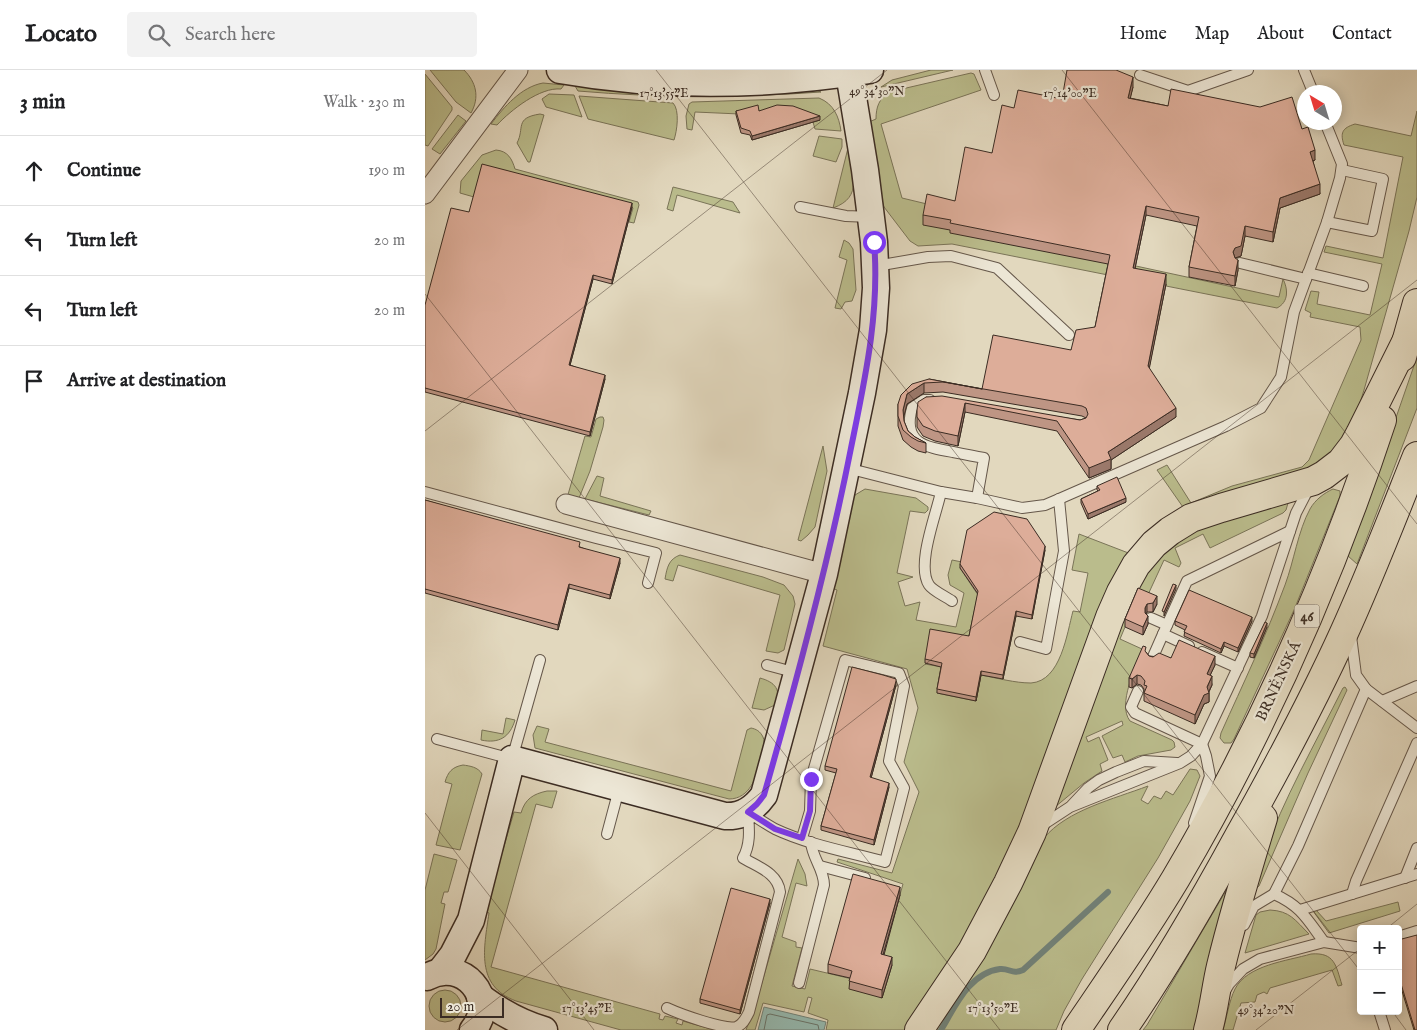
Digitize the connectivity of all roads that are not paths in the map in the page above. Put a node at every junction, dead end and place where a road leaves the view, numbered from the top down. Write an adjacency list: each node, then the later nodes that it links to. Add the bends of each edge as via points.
1 (517, 70): 12 (street)
2 (560, 70): 6 (street, via 697,83)
3 (985, 70): 9 (lane)
4 (1248, 70): 7 (lane, via 1188,91)
5 (1304, 70): 8 (lane)
6 (859, 72): 14 (street)
7 (1140, 75)
8 (1310, 85)
9 (994, 96)
10 (1328, 130): 11 (lane)
11 (1342, 170): 15 (lane); 15 (lane, via 1383,179 1372,231)
12 (425, 194)
13 (800, 207): 14 (lane, via 845,216)
14 (871, 217): 17 (street)
15 (1327, 222): 18 (lane)
16 (1240, 263): 18 (lane)
17 (876, 266): 21 (lane, via 951,256 997,268); 25 (street, via 873,330)
18 (1307, 276): 19 (lane); 30 (lane, via 1294,312 1281,377 1261,408)
19 (1363, 286)
20 (1417, 303): 22 (main road, BRNĚNSKÁ / 46)
21 (1069, 335)
22 (1407, 340): 26 (main road, via 1354,446 1333,469); 66 (main road, BRNĚNSKÁ / 46, via 1362,480 1293,648 1242,757)
23 (942, 399): 29 (lane, via 924,400 912,408 909,430 916,441 929,448 984,458)
24 (1417, 456): 37 (main road)
25 (847, 468): 28 (lane); 33 (street)
26 (1313, 481): 32 (lane); 59 (main road, via 1191,518 1170,530 1136,565 1110,618)
27 (425, 492): 34 (lane, via 656,553)
28 (941, 492): 29 (lane); 35 (lane, via 924,569 929,585)
29 (977, 498): 30 (lane, via 1022,508 1045,505)
30 (1059, 499): 39 (lane, via 1064,551 1046,649)
31 (566, 504): 33 (street)
32 (1290, 531): 38 (lane, via 1187,581); 43 (lane, via 1263,616)
33 (824, 574): 44 (street)
34 (648, 583)
35 (952, 601)
36 (1151, 618): 38 (lane)
37 (1349, 622): 46 (lane, via 1354,667); 54 (main road)
38 (1165, 629): 40 (lane); 43 (lane)
39 (1020, 642)
40 (1152, 659)
41 (540, 660): 53 (lane)
42 (767, 666): 44 (lane)
43 (1238, 668): 52 (lane)
44 (797, 673): 58 (street, via 764,795)
45 (1417, 686): 48 (lane)
46 (1367, 689): 48 (lane); 68 (lane)
47 (1138, 691): 52 (lane, via 1131,707 1135,713)
48 (1382, 701): 49 (lane)
49 (1417, 728)
50 (437, 738): 53 (lane)
51 (1417, 743): 69 (lane)
52 (1202, 744): 55 (lane); 66 (lane, via 1210,776)
53 (512, 759): 56 (street); 71 (street)
54 (1281, 759): 84 (main road, via 1241,891); 90 (main road, via 1190,924)
55 (1180, 763): 57 (lane); 57 (lane, via 1144,761 1116,772 1088,788)
56 (619, 788): 58 (street, via 725,816); 60 (lane)
57 (1070, 807): 59 (lane)
58 (748, 812): 61 (lane, via 775,829); 82 (lane, via 749,835 743,858 770,874 777,883 780,898 746,1018 740,1025 730,1028)
59 (1032, 832): 88 (main road, via 972,951)
60 (607, 834)
61 (806, 840): 61 (lane, via 885,862 904,788 889,761 904,686 899,673 845,660 811,779); 63 (lane)
62 (1417, 848): 65 (lane)
63 (820, 866): 67 (lane); 79 (lane, via 824,885)
64 (1417, 874): 65 (lane)
65 (1405, 878): 69 (lane)
66 (1175, 879): 89 (main road, BRNĚNSKÁ / 46)
67 (873, 881)
68 (1274, 894): 70 (lane); 74 (lane, via 1251,911)
69 (1352, 894): 70 (lane)
70 (1300, 910): 75 (lane)
71 (471, 920): 78 (street, via 453,955); 81 (street)
72 (1417, 931): 73 (lane)
73 (1402, 936)
74 (1241, 938)
75 (1325, 942): 76 (lane); 80 (lane, via 1259,960 1243,969)
76 (1357, 949)
77 (1233, 966): 80 (lane)
78 (433, 975): 81 (street, via 461,974)
79 (799, 983)
80 (1229, 984): 84 (lane)
81 (477, 991): 85 (street, via 489,1004); 86 (street, via 481,1012)
82 (667, 1008)
83 (1380, 1015): 91 (lane)
84 (1211, 1020)
85 (539, 1028): 87 (street)
86 (473, 1030)
87 (494, 1030)
88 (919, 1030)
89 (1076, 1030)
90 (1122, 1030)
91 (1385, 1030)

